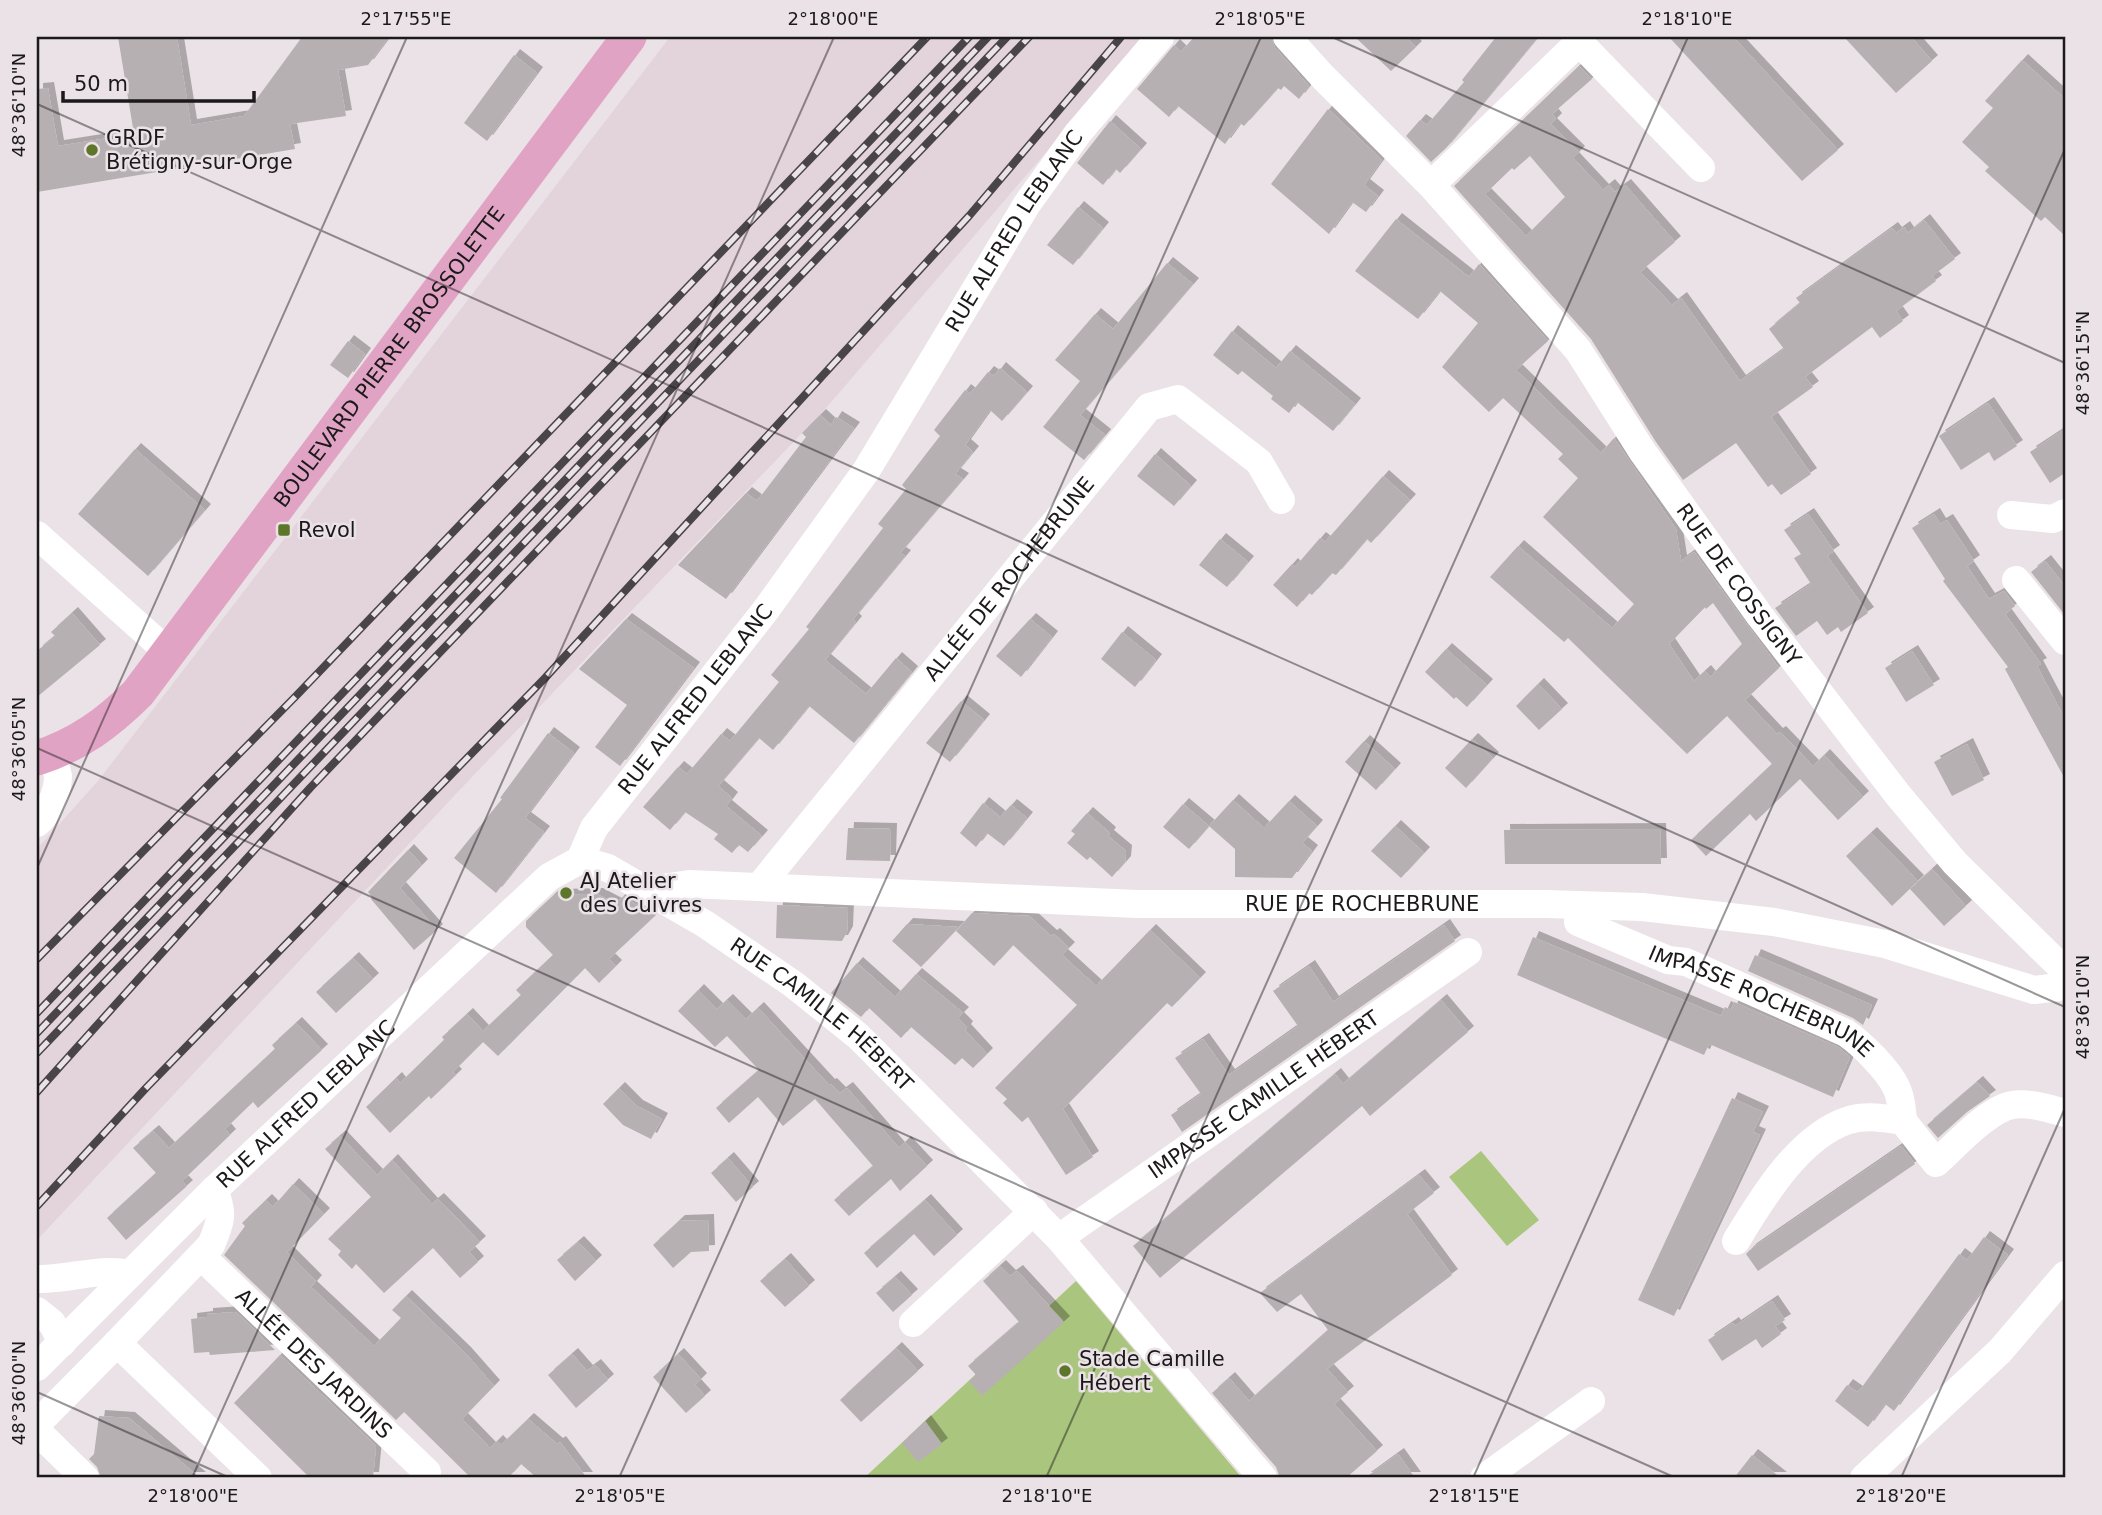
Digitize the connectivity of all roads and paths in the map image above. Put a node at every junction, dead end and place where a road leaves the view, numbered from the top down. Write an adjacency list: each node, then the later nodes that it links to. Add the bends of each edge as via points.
1 (629, 37): 12 (main road, BOULEVARD PIERRE BROSSOLETTE)
2 (1160, 37): 15 (street, RUE ALFRED LEBLANC, via 1079,133 1027,204 866,471 765,611 594,828)
3 (1287, 37): 5 (street, RUE DE COSSIGNY)
4 (1701, 168): 5 (street, via 1579,42)
5 (1431, 185): 20 (street, RUE DE COSSIGNY, via 1578,350 1642,452 1760,617 1898,795 1955,863)
6 (1281, 500): 16 (street, ALLÉE DE ROCHEBRUNE, via 1259,462 1178,399 1149,407)
7 (2065, 513): 8 (street, via 2053,519)
8 (2011, 515)
9 (37, 535): 12 (street)
10 (2016, 580): 11 (street)
11 (2065, 641)
12 (168, 652): 13 (main road, BOULEVARD PIERRE BROSSOLETTE, via 113,718 89,736)
13 (43, 756): 14 (street, via 58,774 56,792)
14 (37, 823)
15 (580, 860): 17 (street, RUE CAMILLE HÉBERT, via 608,868); 24 (street, RUE ALFRED LEBLANC, via 549,877)
16 (759, 887): 17 (street, RUE DE ROCHEBRUNE, via 688,884); 21 (street, RUE DE ROCHEBRUNE, via 1137,904 1642,907 1774,922 1872,942 2034,990)
17 (649, 890): 25 (street, RUE CAMILLE HÉBERT, via 753,956 841,1021)
18 (1578, 922): 23 (street, IMPASSE ROCHEBRUNE, via 1668,960 1686,962 1846,1033 1895,1083)
19 (1468, 953): 26 (street, IMPASSE CAMILLE HÉBERT)
20 (2065, 971)
21 (2065, 983)
22 (2065, 1112): 23 (street, via 2025,1105 2007,1107 1936,1163)
23 (1903, 1121): 27 (street, via 1849,1120 1816,1139 1763,1197)
24 (215, 1189): 28 (street, via 221,1206 219,1227); 29 (street, RUE ALFRED LEBLANC)
25 (1034, 1211): 26 (street, RUE CAMILLE HÉBERT); 33 (street)
26 (1059, 1238): 43 (street, RUE CAMILLE HÉBERT)
27 (1737, 1241)
28 (201, 1256): 35 (street); 40 (street, ALLÉE DES JARDINS)
29 (130, 1274): 31 (street, via 102,1271); 34 (street, RUE ALFRED LEBLANC, via 97,1308)
30 (2065, 1275): 45 (street, via 2000,1351)
31 (37, 1279)
32 (37, 1311): 34 (street, via 52,1323)
33 (913, 1323)
34 (49, 1340): 36 (street, RUE ALFRED LEBLANC)
35 (117, 1343): 38 (street); 42 (street)
36 (38, 1366)
37 (1591, 1401): 44 (street)
38 (37, 1424)
39 (37, 1431): 41 (street)
40 (432, 1476)
41 (85, 1478)
42 (258, 1478)
43 (1263, 1478)
44 (1484, 1478)
45 (1864, 1478)

